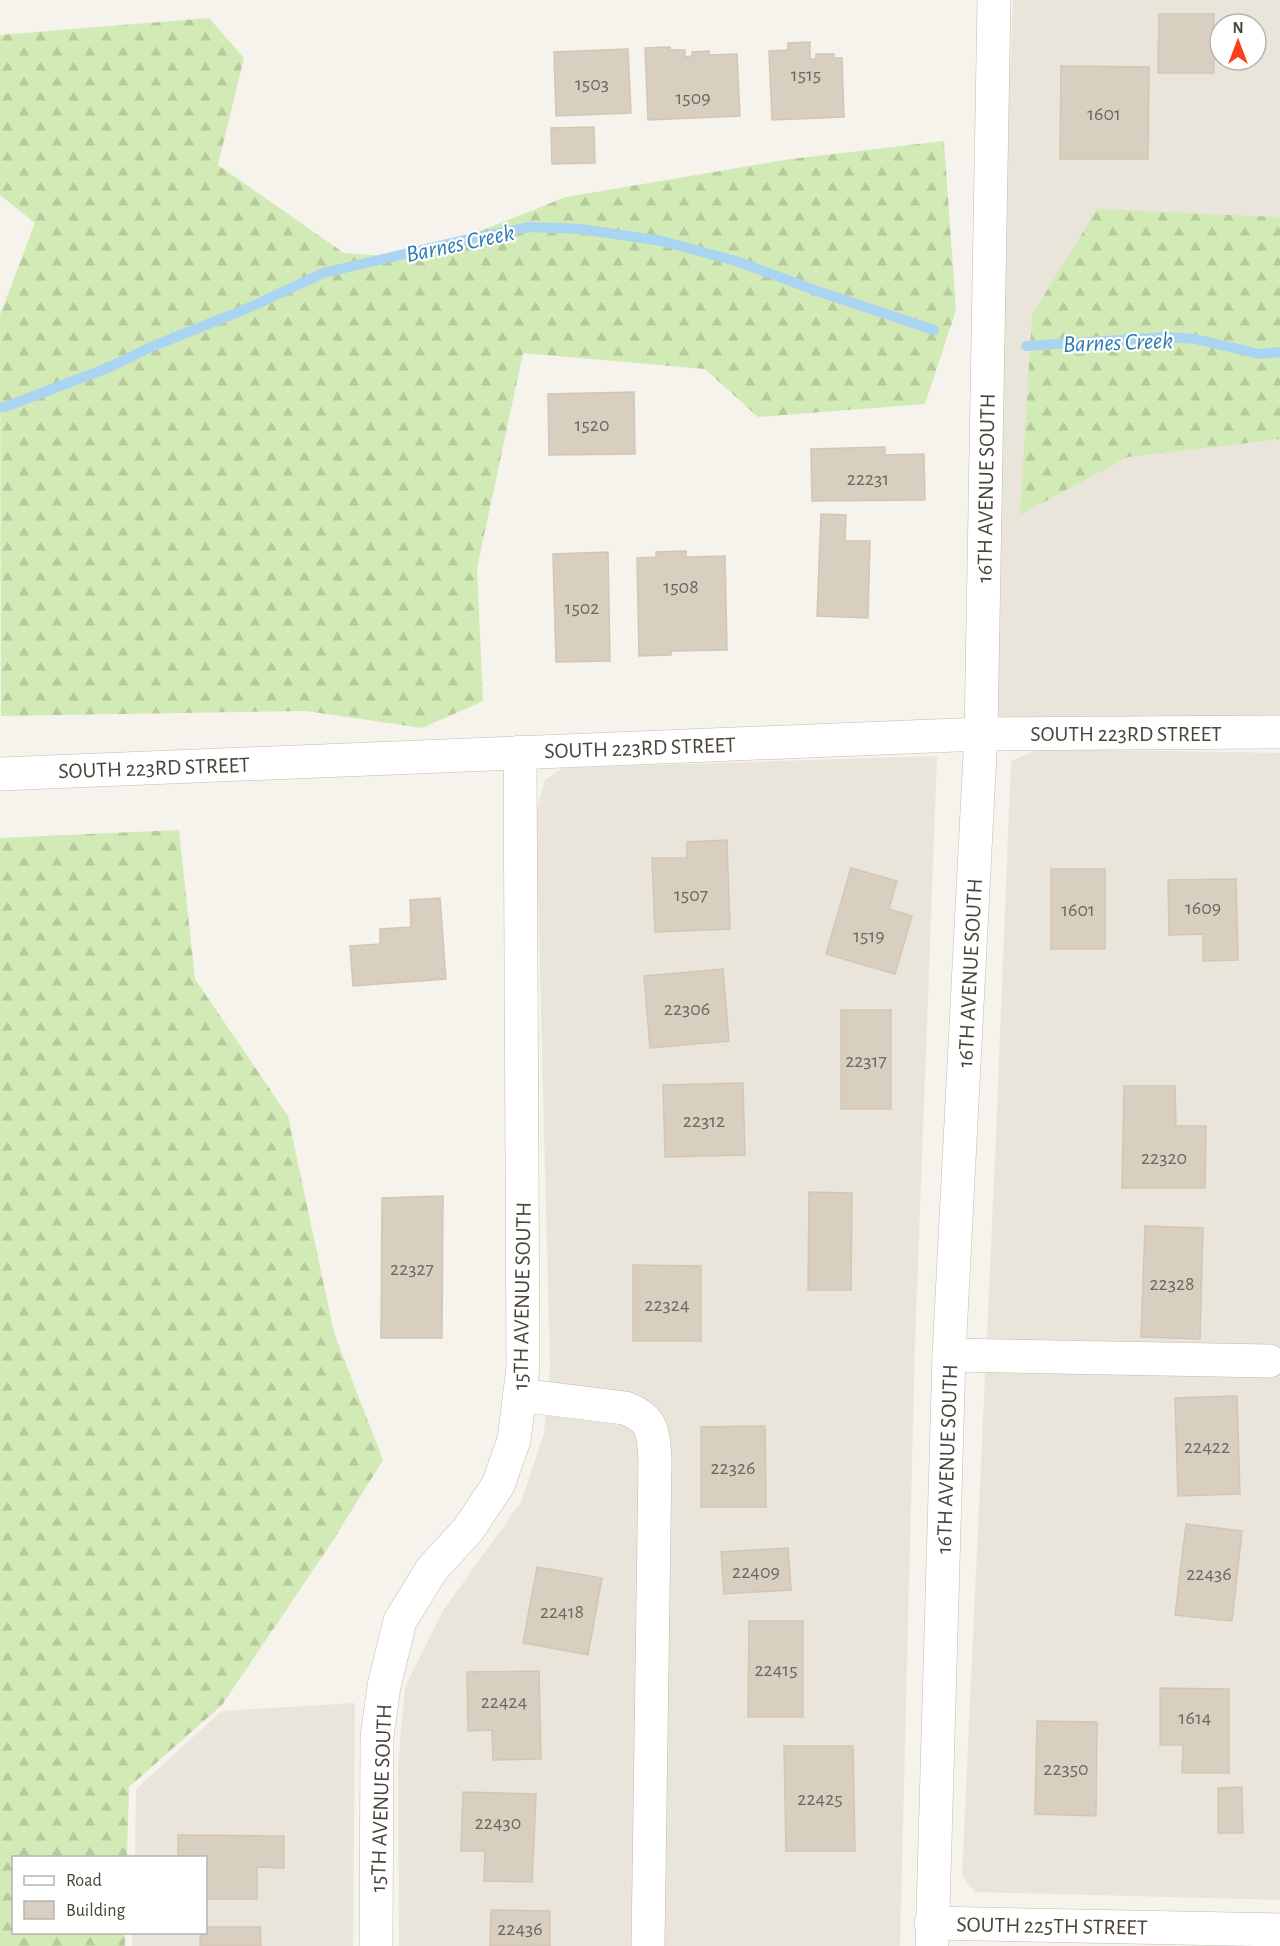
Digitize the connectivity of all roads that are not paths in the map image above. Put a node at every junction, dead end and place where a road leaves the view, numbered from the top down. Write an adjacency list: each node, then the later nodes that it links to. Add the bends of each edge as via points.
1 (994, 0): 3 (street, 16TH AVENUE SOUTH)
2 (1280, 732): 3 (street, SOUTH 223RD STREET)
3 (981, 734): 4 (street, SOUTH 223RD STREET); 6 (street, 16TH AVENUE SOUTH)
4 (520, 752): 5 (street, SOUTH 223RD STREET); 8 (street, 15TH AVENUE SOUTH, via 523,1368)
5 (0, 774)
6 (949, 1355): 7 (street); 10 (street, 16TH AVENUE SOUTH)
7 (1269, 1361)
8 (520, 1395): 11 (street, 15TH AVENUE SOUTH, via 514,1440 498,1485 468,1530 432,1569 400,1621 384,1686 377,1737); 12 (street, via 625,1408 640,1414 652,1431 655,1460)
9 (1280, 1930): 10 (street, SOUTH 225TH STREET)
10 (932, 1934)
11 (376, 1946)
12 (648, 1946)

